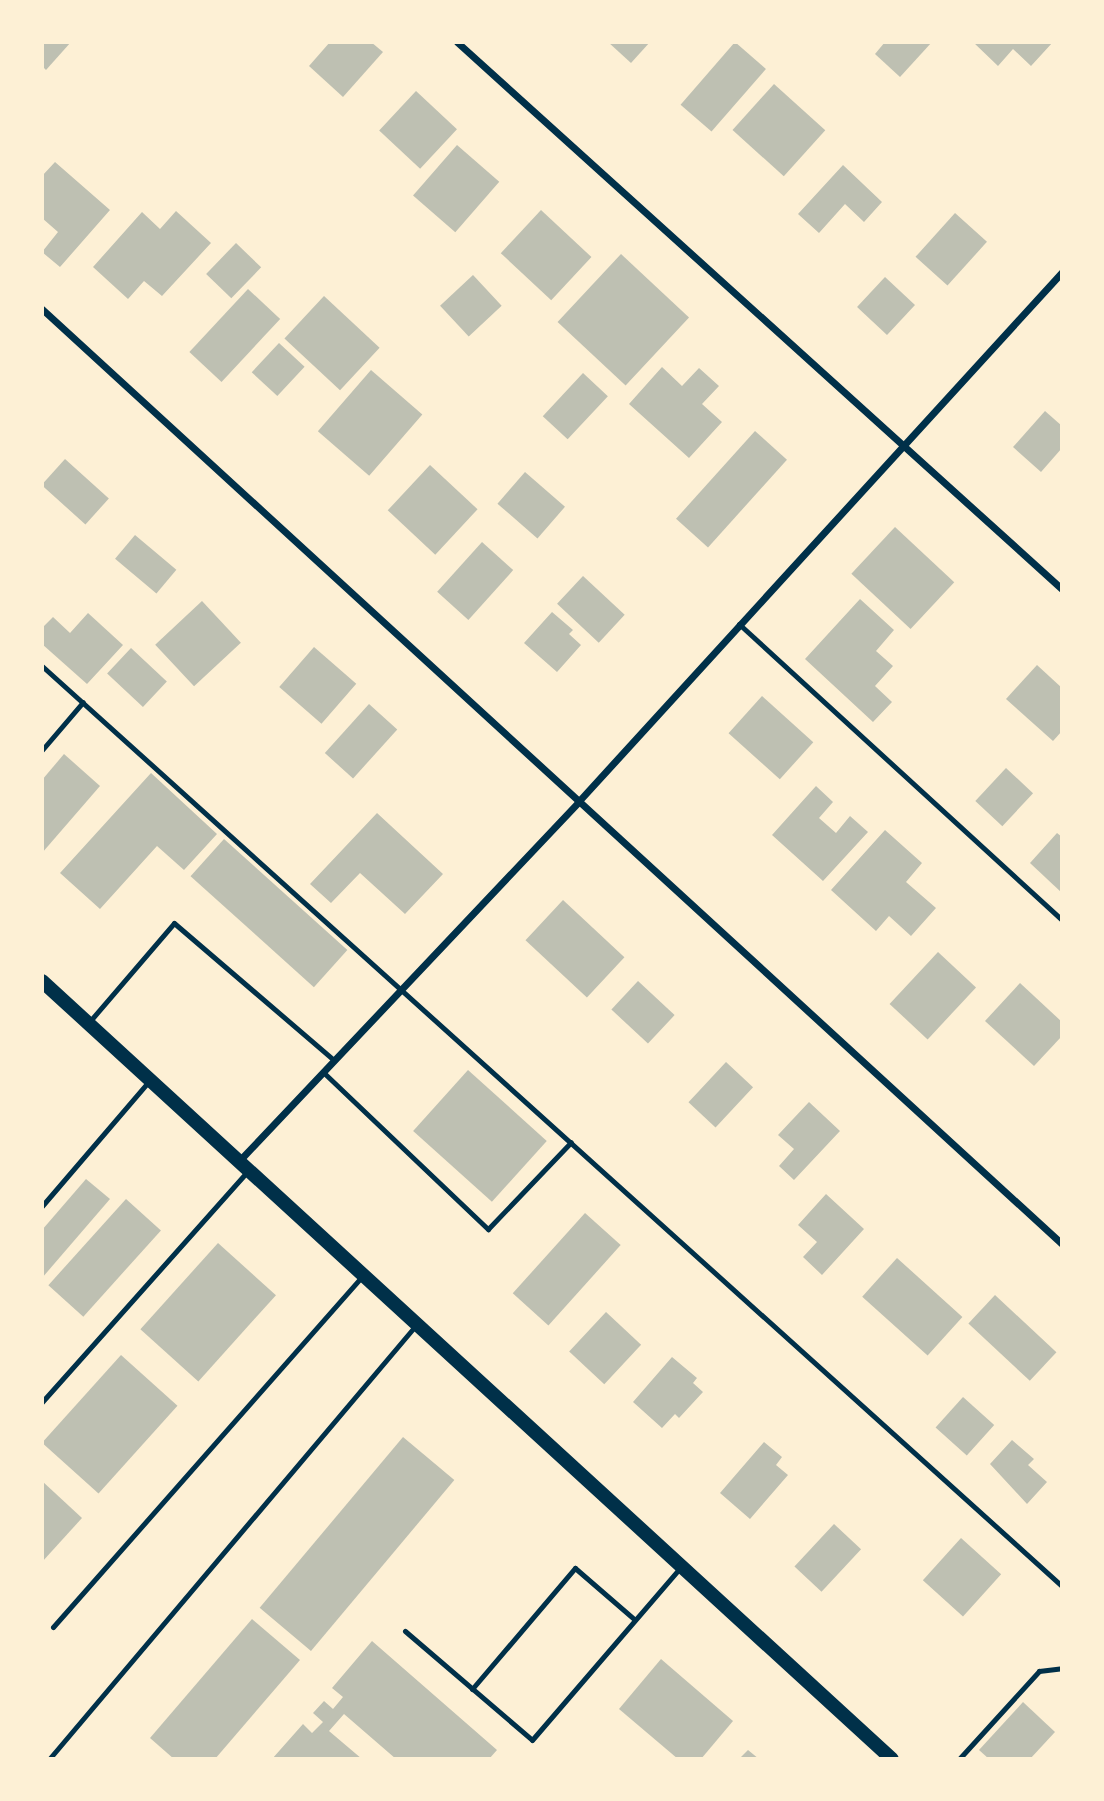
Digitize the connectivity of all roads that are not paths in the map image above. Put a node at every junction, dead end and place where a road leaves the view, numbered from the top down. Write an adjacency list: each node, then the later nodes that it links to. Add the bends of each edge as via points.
1 (457, 42): 4 (street)
2 (1062, 272): 4 (street)
3 (42, 309): 10 (street)
4 (902, 445): 5 (street); 6 (street)
5 (1062, 589)
6 (739, 624): 10 (street); 11 (lane)
7 (42, 666): 8 (lane)
8 (83, 702): 9 (lane); 13 (lane)
9 (42, 750)
10 (578, 802): 13 (street); 21 (street)
11 (1062, 920)
12 (42, 981): 14 (main road)
13 (401, 989): 15 (street); 18 (lane)
14 (88, 1023): 15 (lane, via 174,923); 17 (main road)
15 (334, 1060): 16 (street)
16 (323, 1072): 18 (lane, via 488,1229); 19 (street)
17 (150, 1080): 19 (main road); 20 (lane)
18 (571, 1142): 26 (lane)
19 (242, 1167): 22 (main road); 24 (lane)
20 (42, 1206)
21 (1062, 1244)
22 (362, 1276): 23 (main road); 28 (lane)
23 (416, 1325): 25 (main road); 33 (lane)
24 (42, 1402)
25 (681, 1567): 27 (lane); 34 (main road)
26 (1062, 1586)
27 (635, 1620): 31 (lane, via 532,1740); 31 (lane, via 575,1568)
28 (53, 1627)
29 (405, 1631): 31 (lane)
30 (1062, 1668): 35 (lane, via 1039,1671)
31 (472, 1689)
32 (42, 1751): 33 (lane)
33 (51, 1758)
34 (888, 1758)
35 (959, 1759)

